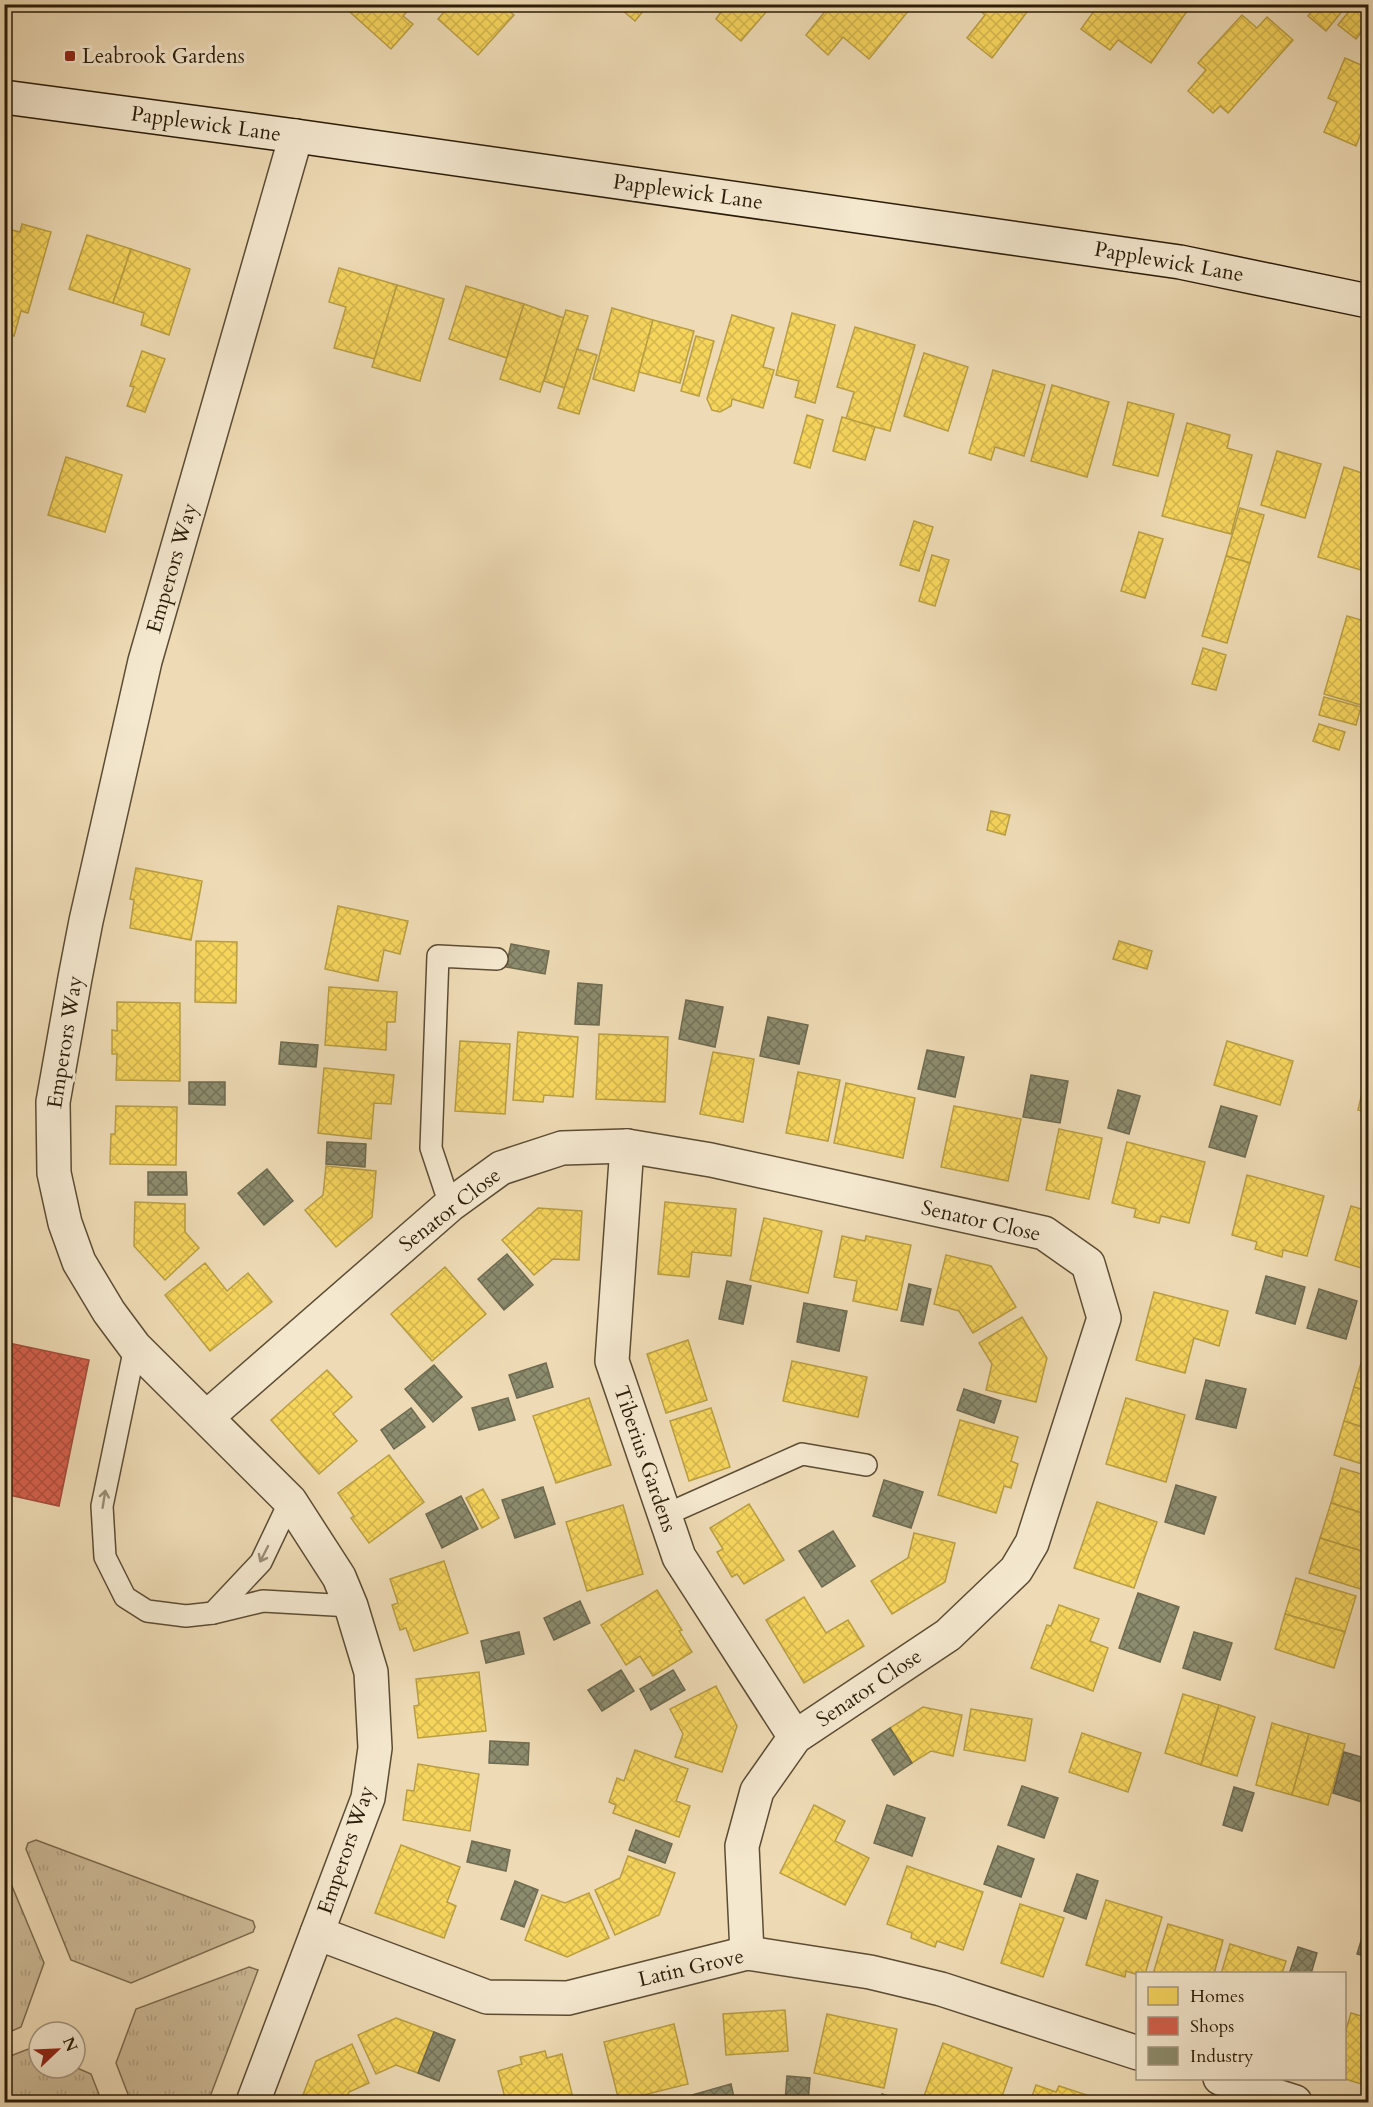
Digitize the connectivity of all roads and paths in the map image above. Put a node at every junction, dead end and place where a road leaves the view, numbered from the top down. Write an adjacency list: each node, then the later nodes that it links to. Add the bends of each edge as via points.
1 (4, 97): 2 (street, Papplewick Lane)
2 (296, 136): 3 (street, Papplewick Lane, via 1180,261); 7 (street, Emperors Way, via 145,661 86,921 53,1102 54,1173 65,1223 79,1262)
3 (1368, 301)
4 (497, 959): 6 (lane, via 438,956 431,1148)
5 (627, 1146): 6 (street, Senator Close, via 562,1148 501,1168); 11 (street, Tiberius Gardens, via 612,1361); 14 (street, Senator Close, via 711,1160 1044,1233 1088,1264 1104,1318 1032,1543 1016,1570 948,1635)
6 (450, 1204): 8 (street, Senator Close)
7 (135, 1347): 8 (street, Emperors Way); 13 (lane, one-way to 7, via 186,1616 147,1611 125,1597 105,1557 102,1506)
8 (207, 1417): 10 (street, Emperors Way)
9 (866, 1465): 11 (lane, via 802,1454)
10 (290, 1501): 12 (street, Emperors Way, via 339,1576); 13 (lane, one-way to 13, via 261,1562)
11 (665, 1515): 14 (street, Tiberius Gardens, via 679,1557)
12 (351, 1606): 13 (lane, via 263,1601); 15 (street, Emperors Way, via 370,1672 375,1749 368,1798)
13 (213, 1613)
14 (795, 1737): 16 (street, Senator Close, via 757,1791 742,1846)
15 (317, 1933): 16 (street, Latin Grove, via 487,1997 568,1998); 19 (street, Emperors Way)
16 (747, 1953): 17 (street, Latin Grove, via 870,1972 940,1989)
17 (1136, 2053)
18 (1223, 2080): 20 (street)
19 (253, 2103)
20 (1295, 2103)

